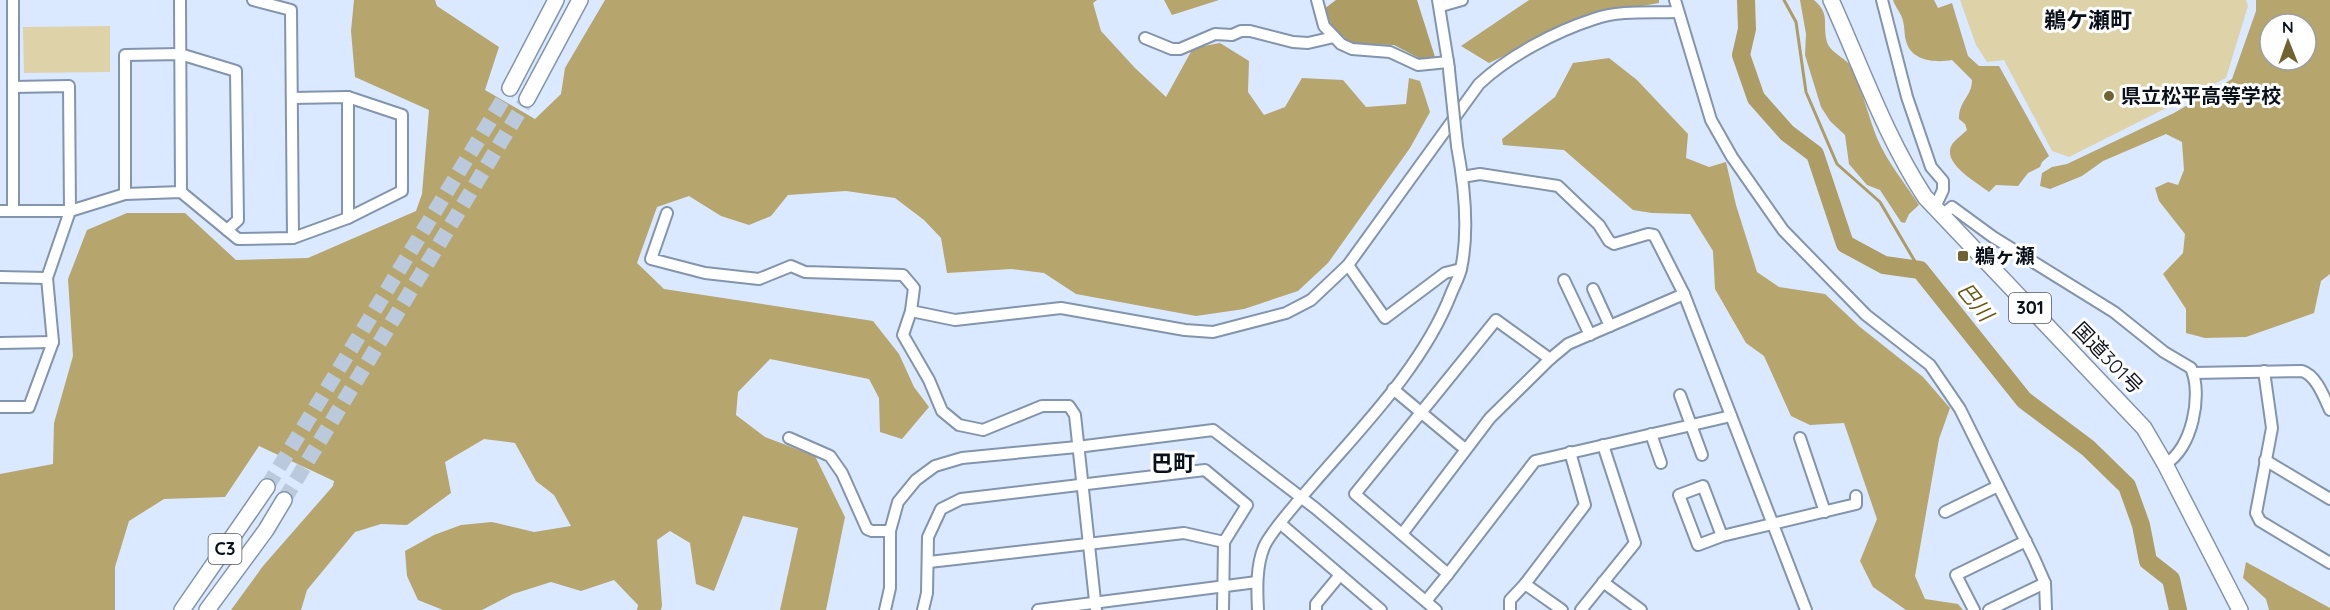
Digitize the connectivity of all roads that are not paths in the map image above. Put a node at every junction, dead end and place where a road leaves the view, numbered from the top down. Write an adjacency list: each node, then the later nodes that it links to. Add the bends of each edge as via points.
1 (13, 0): 17 (street)
2 (180, 0): 15 (street)
3 (253, 0): 20 (street, via 291,10)
4 (556, 0): 18 (highway)
5 (580, 0): 21 (highway)
6 (1317, 0): 13 (street, via 1324,26)
7 (1462, 0): 11 (street)
8 (1675, 0): 12 (street)
9 (1831, 0): 28 (highway, 国道301号 / 301, via 1892,140 1910,174)
10 (1882, 0): 28 (street, via 1907,97 1931,167 1942,181)
11 (1439, 3): 16 (street)
12 (1677, 12): 33 (street, via 1624,13 1595,19 1498,66 1479,84); 67 (street, via 1712,120 1732,157 1783,230 1866,315 1930,365 1960,409)
13 (1334, 37): 14 (street, via 1308,43 1241,31 1215,34 1180,49); 16 (street, via 1352,49 1390,52 1418,65)
14 (1145, 39)
15 (180, 54): 23 (street); 24 (street, via 125,55); 31 (street, via 236,71 238,220)
16 (1448, 66): 22 (street, bridge)
17 (13, 87): 25 (street); 27 (street, via 69,86)
18 (510, 88)
19 (348, 97): 20 (street); 30 (street); 30 (street, via 402,115 402,191)
20 (292, 98): 32 (street)
21 (527, 99)
22 (1462, 177): 34 (street); 39 (street, via 1480,174 1558,186 1614,244 1654,235)
23 (181, 192): 24 (street); 31 (street)
24 (125, 194): 27 (street)
25 (13, 210): 26 (street); 27 (street)
26 (0, 211)
27 (70, 211): 36 (street)
28 (1939, 211): 47 (street, via 1952,207 2114,312 2164,352 2183,361); 65 (highway, 国道301号 / 301, via 2121,401 2144,428)
29 (667, 213): 40 (street, via 651,259 705,273 759,279 791,266 805,272 903,275 914,288)
30 (348, 218): 32 (street)
31 (227, 230): 32 (street, via 238,239)
32 (292, 238)
33 (1348, 265): 34 (street, via 1385,318 1445,273); 40 (street, via 1311,300 1286,313 1213,332 1060,308 955,320)
34 (1461, 269): 48 (street, via 1432,334)
35 (0, 277): 36 (street)
36 (47, 278): 43 (street)
37 (1564, 280): 42 (street)
38 (1593, 289): 41 (street)
39 (1684, 294): 41 (street); 53 (street)
40 (911, 311): 59 (street, via 903,335 942,411 959,425 983,430 1042,406 1069,406 1075,415)
41 (1610, 326): 42 (street)
42 (1590, 335): 45 (street, via 1568,344)
43 (53, 342): 44 (street); 50 (street, via 29,407)
44 (0, 343)
45 (1550, 359): 52 (street, via 1496,320); 60 (street, via 1490,418)
46 (2264, 371): 47 (street); 51 (street, via 2307,372); 63 (street, via 2272,428)
47 (2193, 373): 65 (street, via 2196,407 2189,432 2175,459)
48 (1394, 388): 52 (street); 70 (street)
49 (1680, 395): 54 (street)
50 (0, 407)
51 (2330, 410)
52 (1422, 413): 60 (street); 78 (street, via 1355,494)
53 (1731, 416): 54 (street); 76 (street)
54 (1691, 425): 55 (street); 62 (street)
55 (1651, 434): 58 (street); 64 (street)
56 (789, 438): 77 (street, via 830,456 842,473 867,529)
57 (1800, 438): 73 (street)
58 (1603, 445): 61 (street); 88 (street, via 1635,543)
59 (1077, 447): 66 (street); 70 (street, via 1213,430); 77 (street, via 963,458 935,466 916,480 898,502)
60 (1465, 449): 78 (street)
61 (1570, 452): 85 (street, via 1535,461); 89 (street, via 1585,505)
62 (1702, 455)
63 (2265, 460): 71 (street); 84 (street, via 2256,513 2260,521)
64 (1661, 463)
65 (2165, 464): 112 (highway, 国道301号 / 301)
66 (1082, 486): 81 (street, via 1205,470 1247,505); 82 (street); 83 (street, via 961,499 940,508 928,537)
67 (1998, 486): 74 (street); 80 (street)
68 (267, 487): 94 (highway, C3)
69 (1856, 496): 73 (street, via 1856,504)
70 (1301, 498): 75 (street); 92 (street)
71 (2330, 499)
72 (285, 500): 95 (highway, C3)
73 (1825, 512): 76 (street)
74 (1946, 512)
75 (1281, 524): 86 (street); 87 (street, via 1264,546)
76 (1773, 525): 79 (street); 108 (street)
77 (890, 531): 96 (street, via 890,588)
78 (1402, 534): 85 (street)
79 (1722, 536): 79 (street, via 1698,545 1679,495 1703,486)
80 (2026, 541): 90 (street); 109 (street, via 1956,575)
81 (1224, 542): 82 (street, via 1184,532); 91 (street)
82 (1089, 543): 83 (street); 93 (street)
83 (929, 562): 97 (street)
84 (2330, 563)
85 (1448, 574): 92 (street)
86 (1340, 575): 101 (street, via 1316,604); 102 (street)
87 (1257, 582): 91 (street); 100 (street)
88 (1603, 582): 106 (street); 107 (street)
89 (1526, 583): 104 (street, via 1510,600); 105 (street)
90 (2045, 583): 110 (street); 111 (street)
91 (1223, 587): 93 (street); 99 (street)
92 (1426, 601): 103 (street)
93 (1096, 606): 98 (street)
94 (182, 610)
95 (207, 610)
96 (885, 610)
97 (923, 610)
98 (1038, 610)
99 (1223, 610)
100 (1258, 610)
101 (1316, 610)
102 (1382, 610)
103 (1436, 610)
104 (1510, 610)
105 (1562, 610)
106 (1581, 610)
107 (1641, 610)
108 (1805, 610)
109 (1974, 610)
110 (1989, 610)
111 (2046, 610)
112 (2240, 610)

